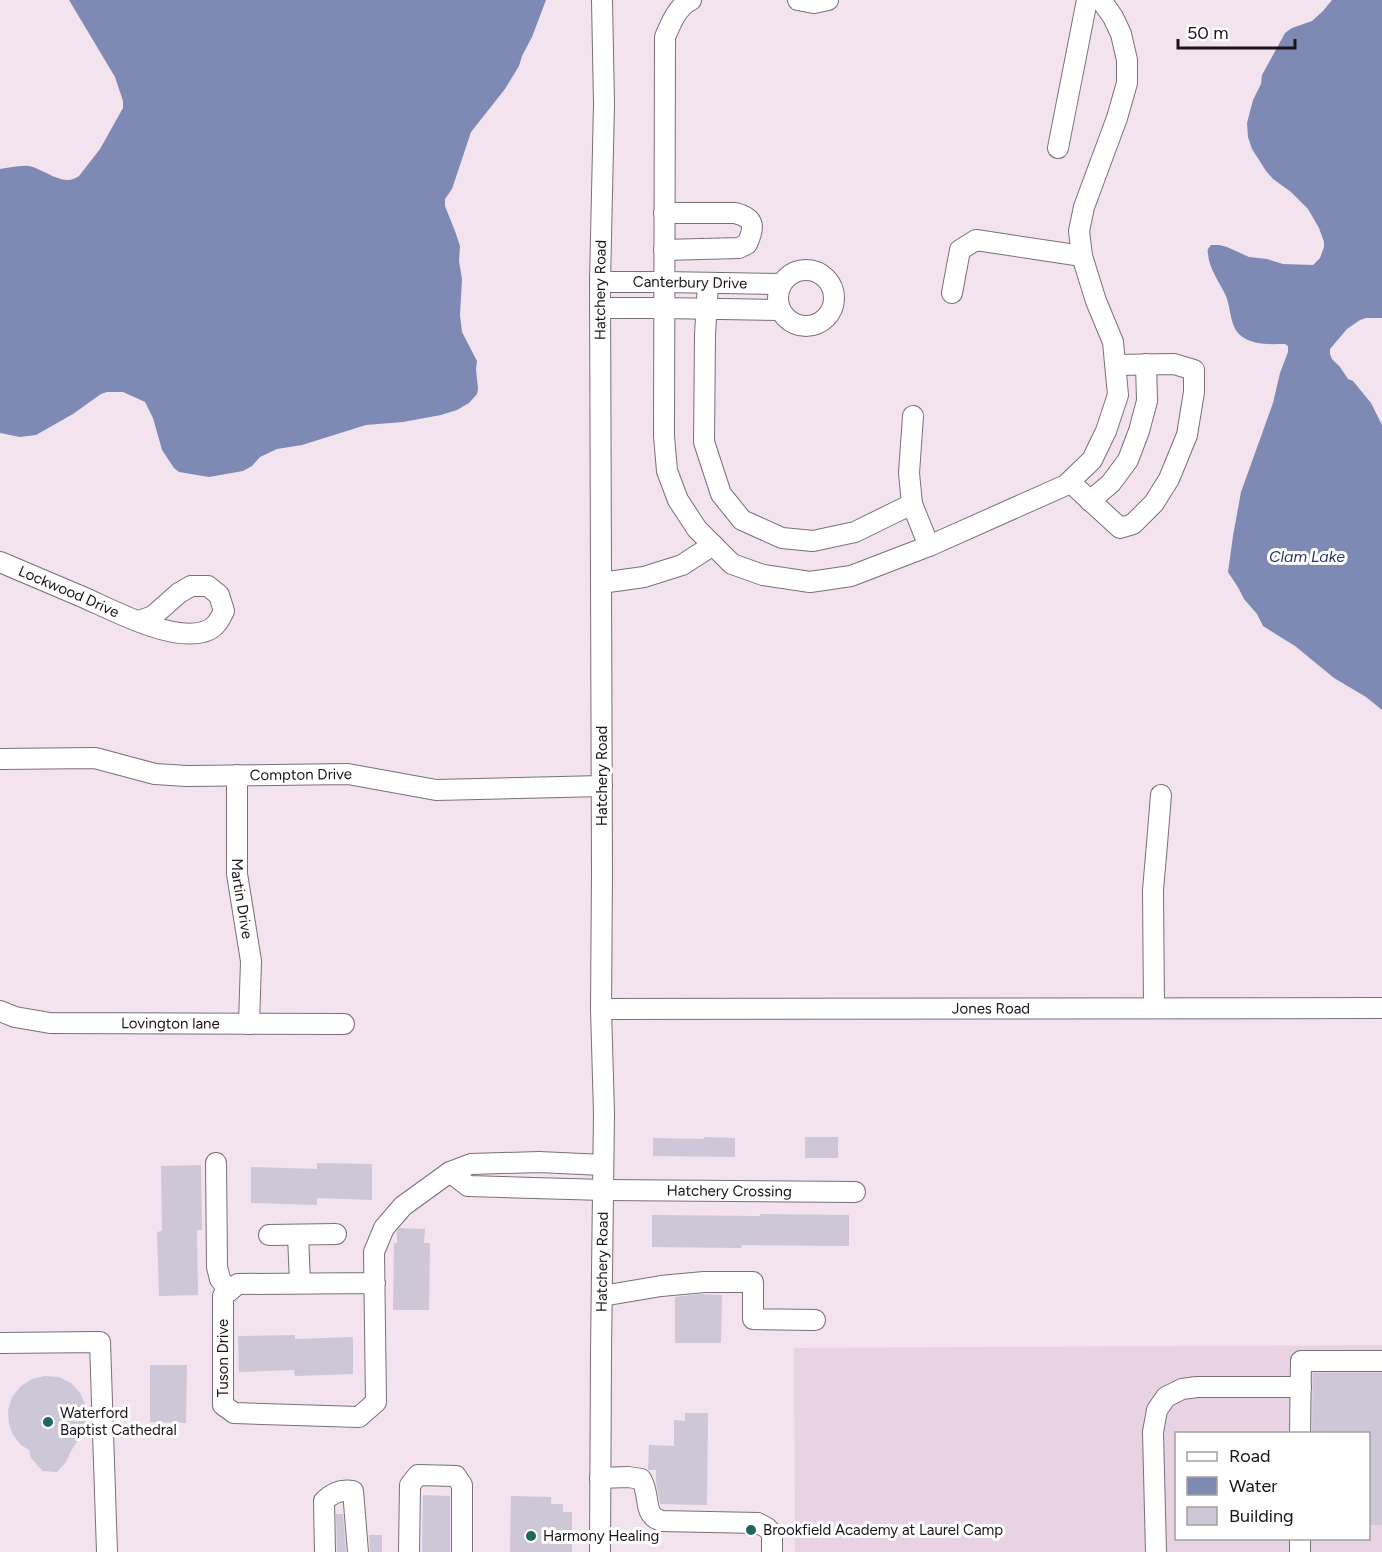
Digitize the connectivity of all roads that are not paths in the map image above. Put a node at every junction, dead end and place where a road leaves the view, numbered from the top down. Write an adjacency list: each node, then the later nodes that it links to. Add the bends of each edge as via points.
1 (603, 0): 11 (street, Hatchery Road)
2 (691, 0): 8 (street, via 673,18 665,37)
3 (798, 0): 4 (street)
4 (828, 0)
5 (1087, 0): 7 (street)
6 (1101, 0): 10 (street, via 1121,34 1127,83 1084,207 1079,231)
7 (1058, 148)
8 (664, 213): 9 (street); 9 (street, via 735,213 746,216 752,224 752,235 739,248)
9 (664, 250): 12 (street)
10 (1082, 256): 15 (street, via 976,240 960,250); 21 (street, via 1113,342)
11 (600, 282): 12 (street, Canterbury Drive); 16 (street, Hatchery Road)
12 (664, 282): 13 (street, Canterbury Drive); 17 (street)
13 (708, 283): 14 (street, Canterbury Drive); 18 (street)
14 (781, 284): 19 (street); 19 (street, via 789,274 801,269 814,270 825,276 835,299 832,311 811,326 799,325)
15 (952, 293)
16 (600, 308): 17 (street, Canterbury Drive); 29 (street, Hatchery Road)
17 (663, 308): 18 (street, Canterbury Drive); 26 (street, via 667,471 678,500)
18 (707, 309): 19 (street, Canterbury Drive); 25 (street, via 704,442 721,494 742,520 782,538 813,541 855,532)
19 (780, 310)
20 (1146, 364): 21 (street); 24 (street, via 1147,401 1128,460 1111,483); 24 (street, via 1174,364 1194,370 1187,435 1169,479 1154,503 1133,524 1120,528)
21 (1116, 365): 23 (street, via 1118,395 1106,431 1092,460)
22 (914, 416): 25 (street, via 909,473)
23 (1070, 482): 24 (street); 27 (street)
24 (1090, 501)
25 (912, 504): 27 (street)
26 (713, 545): 27 (street, via 732,564 764,575 810,582 851,576); 29 (street, via 682,566)
27 (929, 546)
28 (0, 562): 30 (street, Lockwood Drive)
29 (601, 584): 33 (street, Hatchery Road)
30 (139, 621)
31 (0, 759): 32 (street, Compton Drive, via 95,758 155,774)
32 (237, 775): 33 (street, Compton Drive, via 348,774 436,790); 39 (street, Martin Drive, via 237,874 251,961)
33 (602, 786): 37 (street, Hatchery Road)
34 (1161, 795): 35 (street, via 1153,890)
35 (1154, 1008): 36 (street, Jones Road); 37 (street, Jones Road)
36 (1382, 1008)
37 (601, 1009): 42 (street, Hatchery Road)
38 (0, 1011): 39 (street, Lovington lane, via 51,1023)
39 (249, 1024): 40 (street, Lovington lane)
40 (344, 1024)
41 (216, 1163): 51 (street, via 217,1267)
42 (603, 1165): 43 (street, Tuson Drive, via 471,1164); 44 (street, Hatchery Road)
43 (450, 1172): 44 (street, via 468,1186); 50 (street, Tuson Drive, via 403,1206 384,1228 374,1252)
44 (604, 1190): 45 (street, Hatchery Crossing); 52 (street, Hatchery Road)
45 (855, 1192)
46 (336, 1234): 48 (street)
47 (269, 1235): 48 (street)
48 (298, 1235): 49 (street)
49 (300, 1283): 50 (street); 51 (street, via 238,1284)
50 (375, 1284): 51 (street, Tuson Drive, via 376,1402 359,1417 234,1413 223,1405 223,1296)
51 (229, 1291)
52 (602, 1296): 53 (street, via 704,1282 753,1282 753,1327); 58 (street, Hatchery Road)
53 (815, 1320)
54 (0, 1343): 59 (street, via 100,1342)
55 (1382, 1361): 56 (street, via 1301,1361)
56 (1301, 1387): 57 (street); 66 (street, via 1197,1387 1166,1397 1157,1410 1153,1432)
57 (1300, 1432)
58 (600, 1478): 64 (street, Hatchery Road); 65 (street, via 641,1479 652,1516 661,1521 758,1523 772,1533)
59 (106, 1552)
60 (325, 1552): 61 (street, via 324,1502 332,1494 347,1490 352,1491)
61 (358, 1552)
62 (409, 1552): 63 (street, via 410,1485 418,1475 456,1476 462,1485)
63 (462, 1552)
64 (600, 1552)
65 (772, 1552)
66 (1156, 1552)

